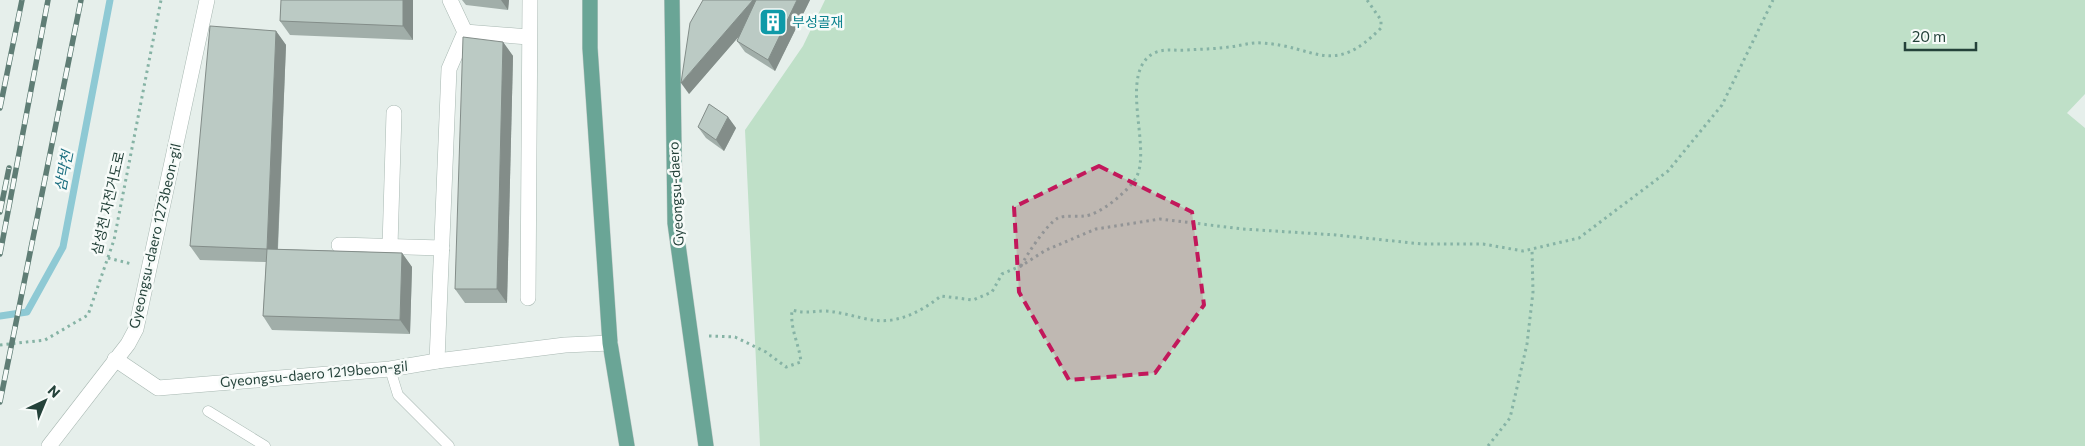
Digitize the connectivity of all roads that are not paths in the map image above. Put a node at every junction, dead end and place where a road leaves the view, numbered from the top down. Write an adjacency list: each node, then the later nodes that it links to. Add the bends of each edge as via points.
1 (207, 0): 14 (street, Gyeongsu-daero 1273beon-gil, via 136,329)
2 (450, 0): 6 (street)
3 (530, 0): 7 (street)
4 (590, 0): 13 (main road, via 590,48)
5 (672, 0): 22 (main road, Gyeongsu-daero, via 675,224)
6 (465, 32): 7 (street); 11 (street, via 449,69)
7 (529, 37): 12 (street)
8 (394, 113): 10 (street)
9 (339, 245): 10 (street)
10 (390, 246): 11 (street)
11 (442, 248): 15 (street)
12 (528, 298)
13 (610, 343): 15 (street, Gyeongsu-daero 1219beon-gil, via 565,345); 21 (main road)
14 (115, 360): 16 (street, Gyeongsu-daero 1219beon-gil, via 158,388); 18 (street, Gyeongsu-daero 1273beon-gil)
15 (437, 361): 16 (street, Gyeongsu-daero 1219beon-gil)
16 (390, 369): 20 (lane, via 398,395)
17 (208, 411): 19 (lane)
18 (49, 446)
19 (265, 446)
20 (449, 446)
21 (627, 446)
22 (706, 446)

